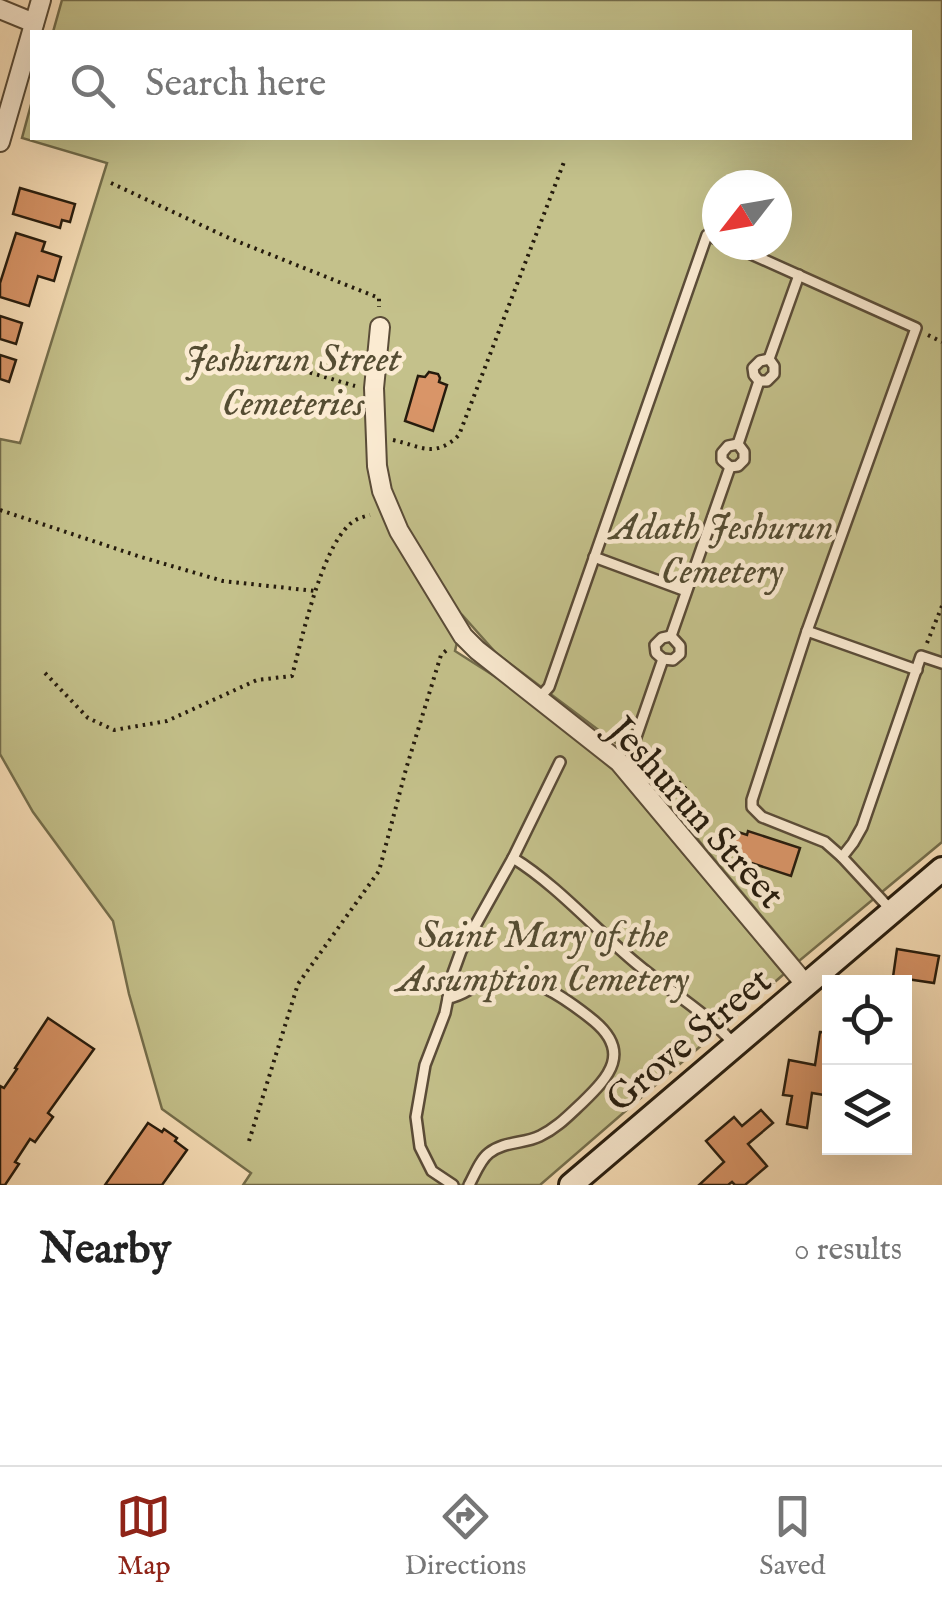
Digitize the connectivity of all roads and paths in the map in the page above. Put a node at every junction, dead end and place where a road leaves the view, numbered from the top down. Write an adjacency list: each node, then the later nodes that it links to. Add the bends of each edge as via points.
1 (41, 0): 3 (street)
2 (0, 9): 3 (street)
3 (34, 23): 4 (street)
4 (32, 30)
5 (30, 37): 6 (street)
6 (0, 142)
7 (564, 162): 17 (path, via 459,436 430,450)
8 (111, 183): 12 (path, via 378,298)
9 (702, 252): 22 (lane)
10 (765, 260): 11 (lane)
11 (799, 275): 14 (lane); 26 (lane, via 916,328)
12 (380, 327): 16 (street, Jeshurun Street)
13 (238, 351): 16 (path)
14 (770, 359): 15 (lane, via 774,374); 15 (lane, via 753,368)
15 (759, 380): 18 (lane)
16 (374, 388): 17 (street, Jeshurun Street)
17 (376, 439): 21 (street, Jeshurun Street)
18 (738, 444): 19 (lane, via 744,460); 19 (lane, via 722,453)
19 (730, 467): 23 (lane)
20 (0, 510): 24 (path, via 223,581)
21 (390, 512): 24 (path, via 350,524); 27 (street, Jeshurun Street)
22 (594, 558): 23 (lane); 34 (lane)
23 (686, 591): 28 (lane)
24 (315, 592): 33 (path, via 292,676 258,680 166,720 114,730 88,718)
25 (942, 606): 29 (path)
26 (808, 631): 32 (lane); 38 (lane, via 752,808 825,842)
27 (464, 636): 34 (street, Jeshurun Street); 45 (path, via 441,656 380,871 298,984)
28 (671, 636): 30 (lane, via 655,645); 30 (lane, via 680,654)
29 (921, 656): 31 (lane); 32 (lane)
30 (664, 659): 35 (lane)
31 (942, 663)
32 (917, 670): 38 (lane, via 862,827)
33 (44, 674)
34 (539, 698): 42 (street, Jeshurun Street, via 619,762)
35 (635, 740): 37 (path)
36 (560, 762): 39 (lane)
37 (688, 791)
38 (842, 857): 41 (lane)
39 (513, 858): 43 (lane, via 462,952); 44 (lane)
40 (942, 869): 41 (main road, Grove Street)
41 (892, 912): 42 (main road, Grove Street)
42 (806, 985): 44 (main road, Grove Street)
43 (448, 998): 46 (lane, via 425,1065 416,1124 428,1166); 47 (lane, via 492,979 525,981 586,1015 614,1052 607,1077 566,1119 540,1136 491,1152)
44 (735, 1045): 48 (main road, Grove Street)
45 (249, 1141)
46 (453, 1185)
47 (469, 1185)
48 (571, 1185)

